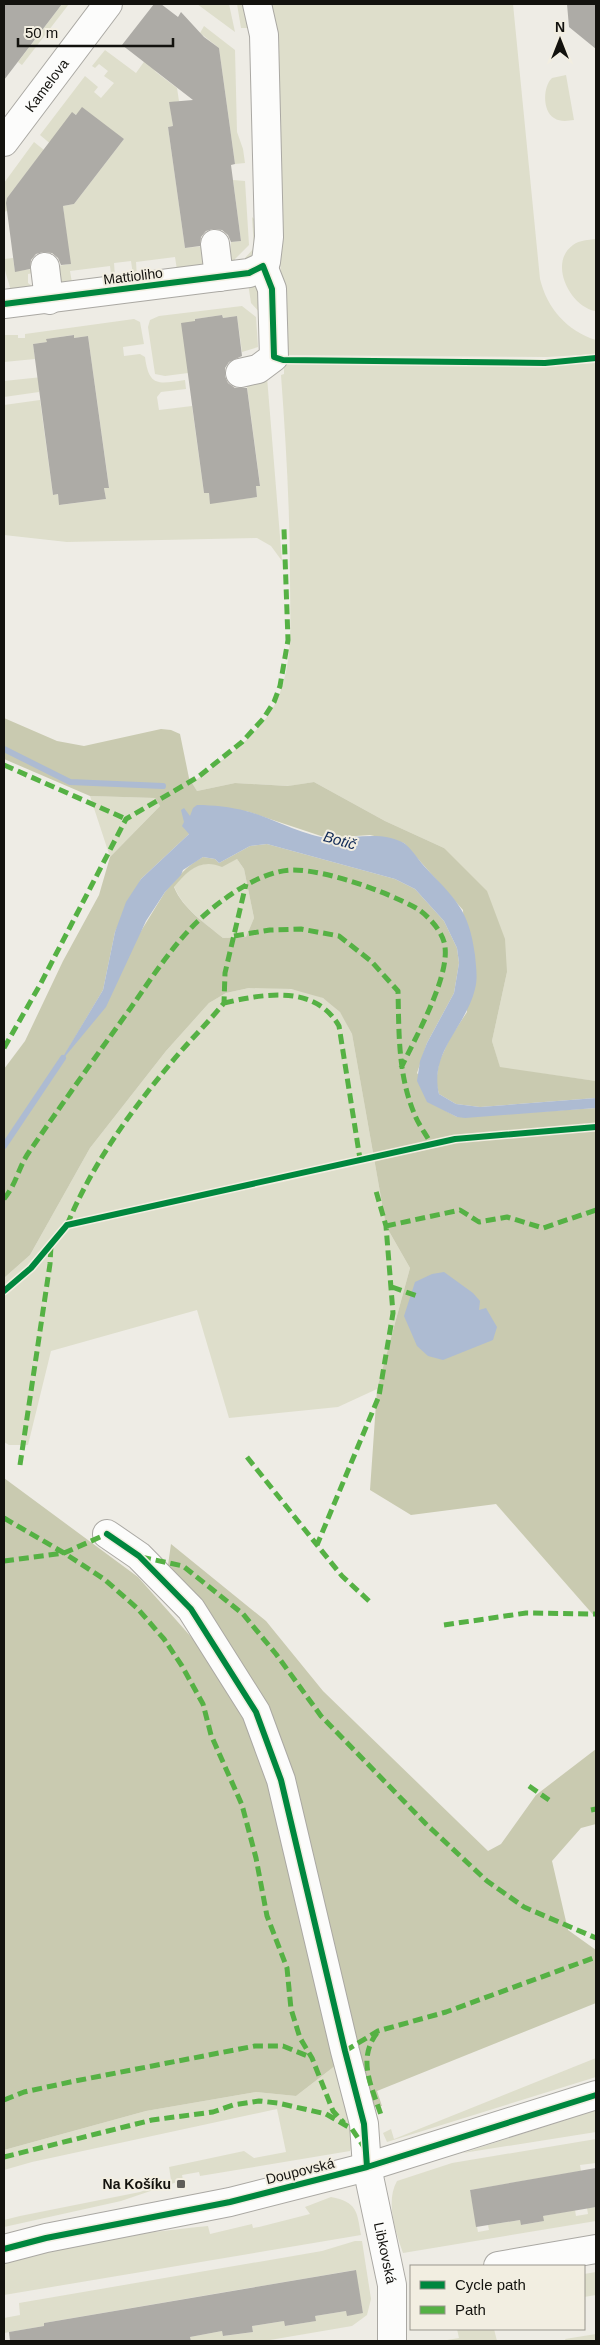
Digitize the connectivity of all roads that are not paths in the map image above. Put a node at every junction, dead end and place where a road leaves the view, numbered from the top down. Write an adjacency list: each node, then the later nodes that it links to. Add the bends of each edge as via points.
1 (108, 4): 3 (street, Kamelova)
2 (257, 4): 5 (street, via 264,35 267,142 269,237)
3 (4, 142)
4 (216, 244): 7 (street)
5 (264, 266): 7 (street, Mattioliho, via 249,273); 10 (street, via 272,289 274,358 258,369)
6 (45, 267): 8 (street)
7 (220, 277): 8 (street, Mattioliho)
8 (50, 300): 9 (street, Mattioliho)
9 (4, 304)
10 (240, 373)
11 (107, 1534): 13 (street, Libkovská, via 139,1556 191,1609 256,1712 281,1780 364,2124)
12 (596, 2095): 13 (street, Doupovská)
13 (367, 2167): 14 (street, Doupovská, via 230,2202); 17 (street, Libkovská)
14 (4, 2249)
15 (596, 2249): 16 (street)
16 (504, 2265)
17 (402, 2283): 18 (street, Libkovská)
18 (392, 2341)

